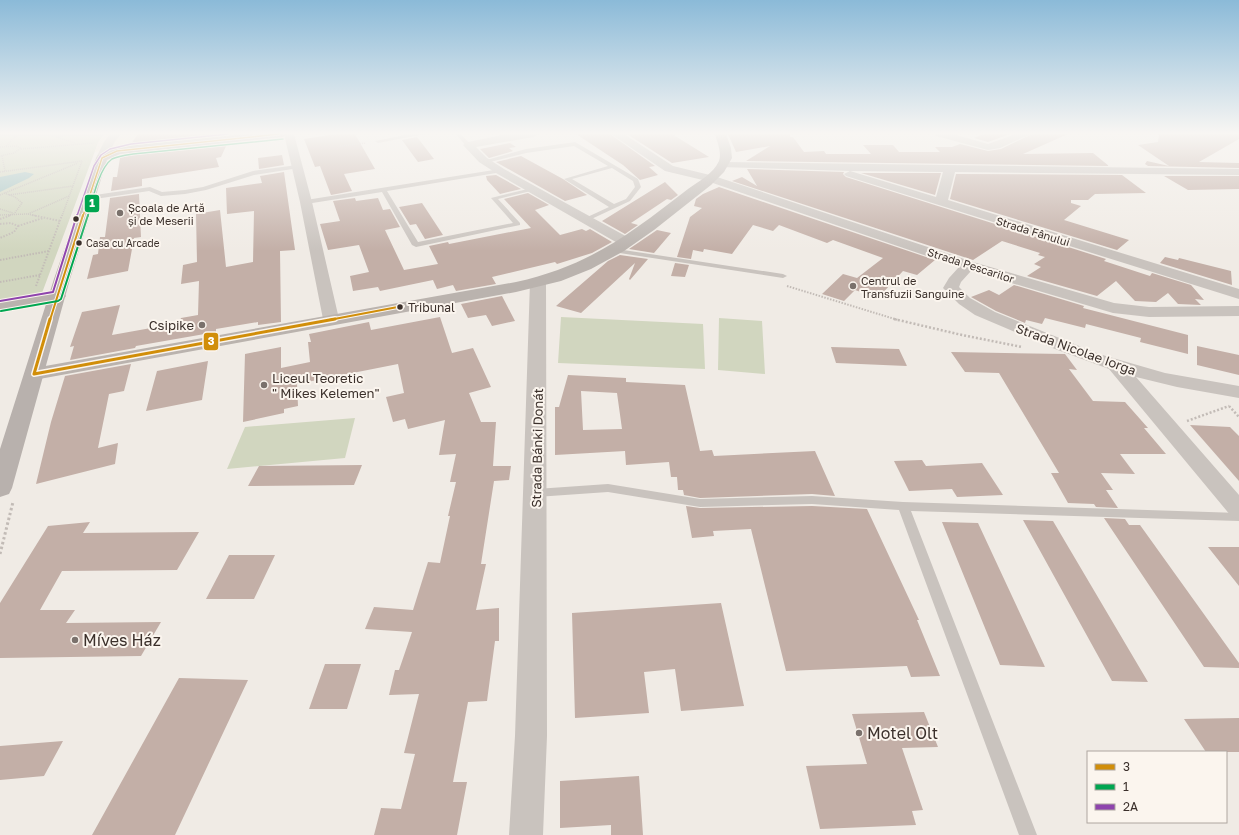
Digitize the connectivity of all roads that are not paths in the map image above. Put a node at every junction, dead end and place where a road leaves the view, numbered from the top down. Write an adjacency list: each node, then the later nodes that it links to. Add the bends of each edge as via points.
1 (97, 173): 15 (main road)
2 (253, 173): 15 (lane, via 185,192 161,194 150,189)
3 (299, 173): 16 (street)
4 (488, 173): 13 (lane)
5 (503, 173): 14 (street)
6 (589, 173): 18 (lane, via 567,179)
7 (625, 173): 18 (lane, via 638,184 634,194)
8 (687, 173): 12 (street, Strada Pescarilor)
9 (715, 173): 12 (street)
10 (846, 173): 17 (street, Strada Fânului)
11 (949, 173): 17 (street)
12 (710, 178): 20 (street, via 654,224); 22 (street, Strada Pescarilor)
13 (384, 190): 14 (lane, via 416,245 518,224 494,198); 16 (lane)
14 (532, 190): 19 (street)
15 (88, 198): 26 (main road)
16 (306, 202): 29 (street)
17 (941, 203): 25 (street, Strada Fânului)
18 (614, 207): 19 (lane)
19 (585, 220): 20 (street)
20 (626, 242): 21 (street)
21 (612, 250): 23 (lane); 24 (street, via 570,272)
22 (968, 265): 28 (street, Strada Pescarilor, via 1090,302 1126,310); 30 (street, Strada Nicolae Iorga, via 954,281 952,288 957,296 967,303 1024,330)
23 (782, 276)
24 (538, 282): 29 (street); 34 (street, Strada Bánki Donát)
25 (1239, 294)
26 (57, 296): 27 (street); 31 (main road)
27 (0, 306)
28 (1239, 311)
29 (331, 319): 31 (street)
30 (1115, 365): 32 (street, Strada Nicolae Iorga, via 1167,380); 36 (street)
31 (34, 374): 33 (main road)
32 (1239, 392)
33 (0, 488)
34 (536, 493): 35 (lane, via 608,488 700,502 812,500); 38 (street, Strada Bánki Donát, via 531,736)
35 (902, 506): 37 (lane); 39 (lane)
36 (1239, 510)
37 (1239, 517)
38 (526, 835)
39 (1028, 835)

